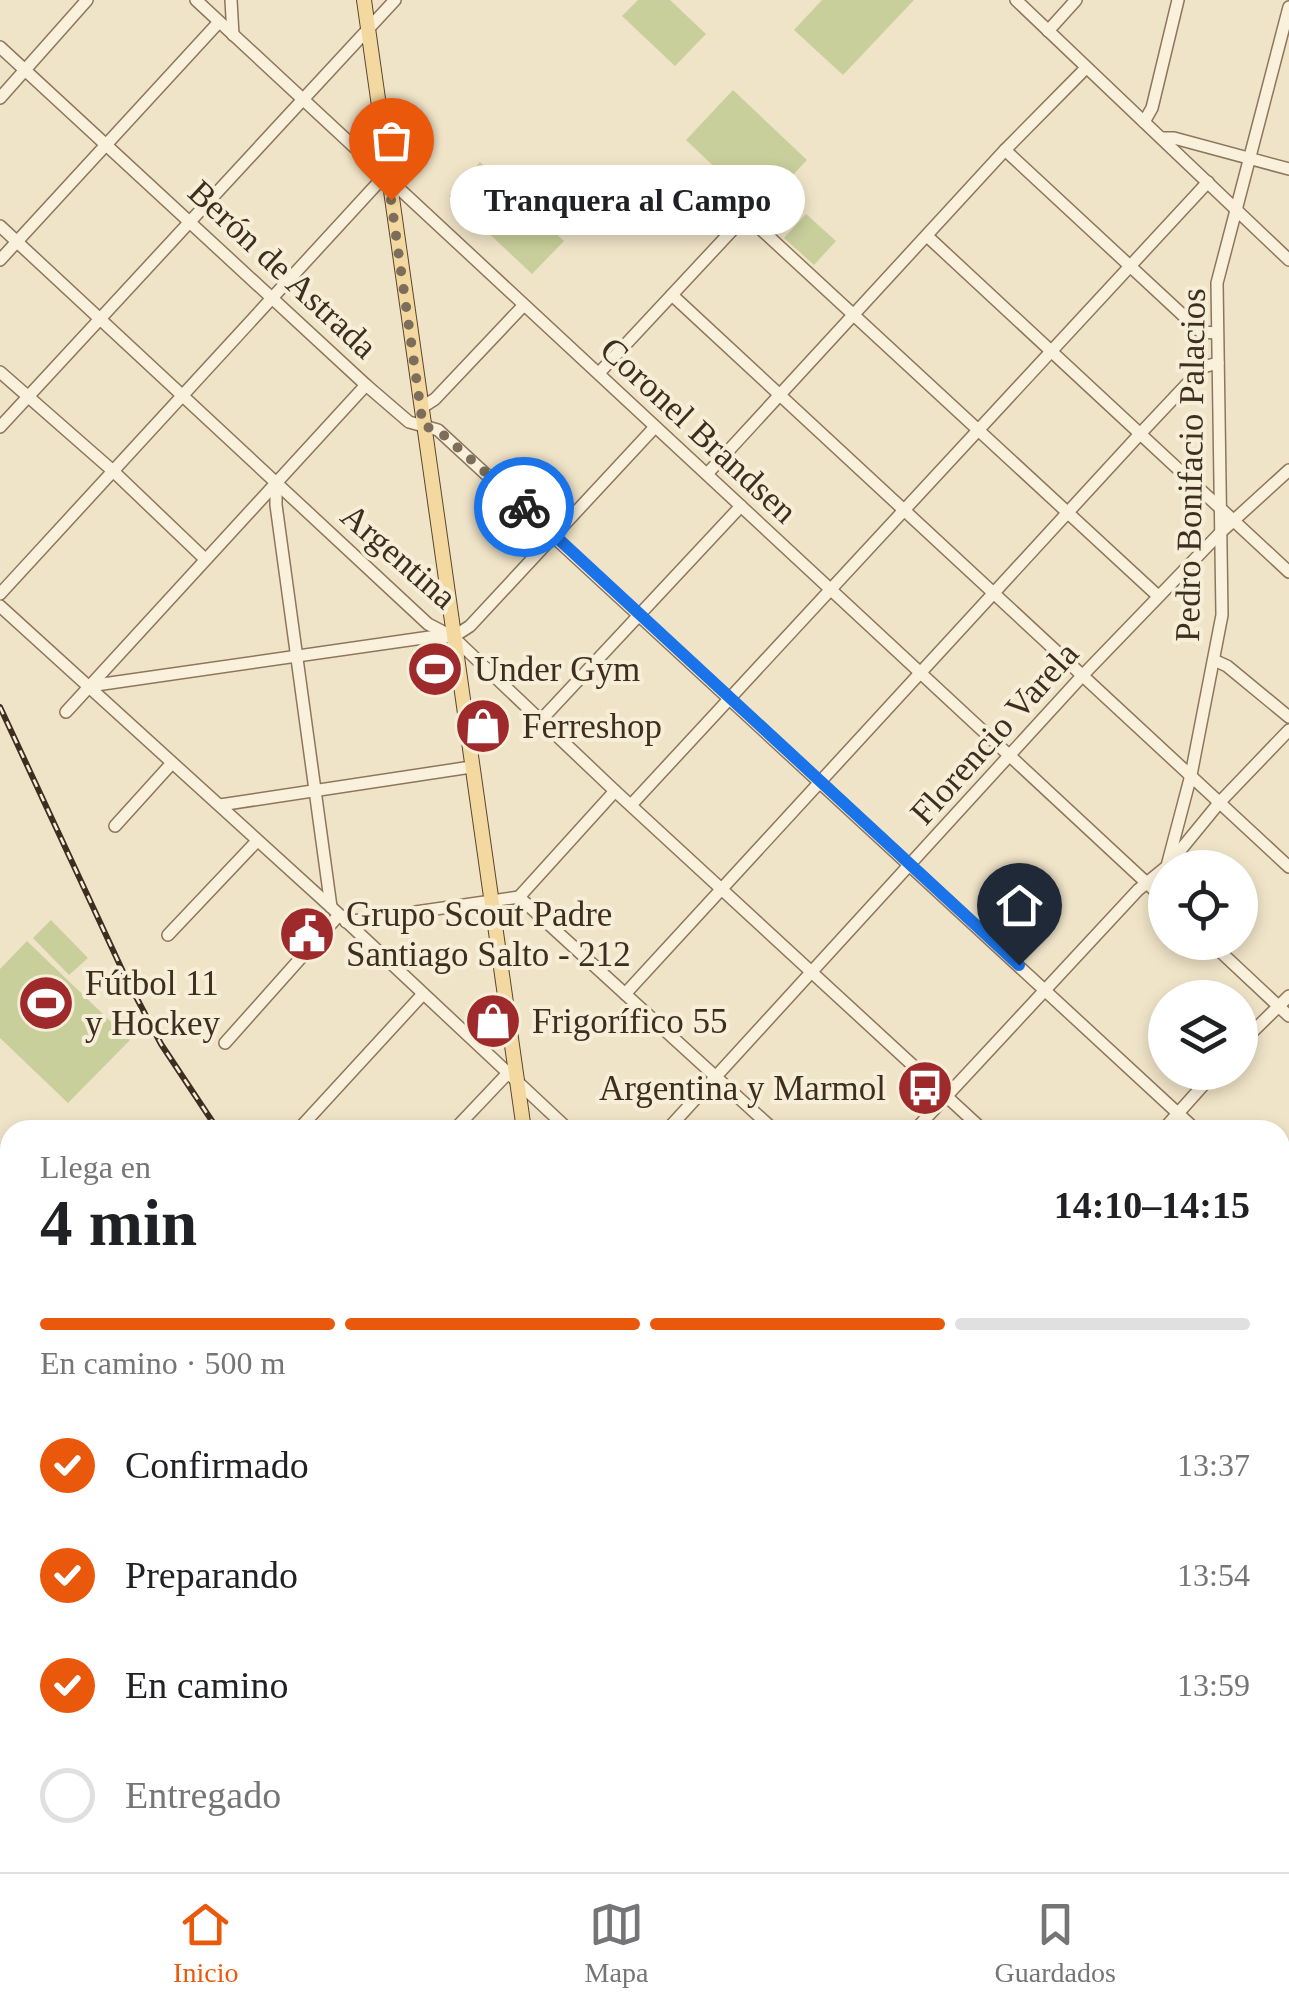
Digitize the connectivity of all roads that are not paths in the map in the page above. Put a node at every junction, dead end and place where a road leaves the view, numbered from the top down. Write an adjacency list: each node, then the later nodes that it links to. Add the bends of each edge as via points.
1 (87, 0): 16 (street)
2 (196, 0): 10 (street, Coronel Brandsen)
3 (231, 0): 13 (street)
4 (364, 0): 11 (main road)
5 (395, 0): 11 (street)
6 (1016, 0): 12 (street)
7 (1076, 0): 12 (street)
8 (1178, 0): 19 (street)
9 (1289, 7): 23 (street, Pedro Bonifacio Palacios)
10 (219, 22): 13 (street, Coronel Brandsen); 21 (street)
11 (369, 28): 18 (street); 25 (main road)
12 (1048, 30): 15 (street)
13 (233, 35): 18 (street, Coronel Brandsen)
14 (0, 47): 16 (street, Berón de Astrada)
15 (1086, 68): 19 (street); 22 (street)
16 (25, 70): 17 (street); 21 (street, Berón de Astrada)
17 (0, 98)
18 (302, 98): 25 (street, Coronel Brandsen); 28 (street)
19 (1144, 122): 20 (street)
20 (1162, 138): 23 (street); 26 (street)
21 (106, 144): 28 (street, Berón de Astrada); 31 (street)
22 (1004, 150): 30 (street); 34 (street)
23 (1249, 158): 24 (street); 27 (street, Pedro Bonifacio Palacios)
24 (1289, 169)
25 (388, 179): 36 (street); 37 (street, Coronel Brandsen); 49 (main road)
26 (1208, 182): 27 (street); 34 (street)
27 (1236, 208): 33 (street); 40 (street, Pedro Bonifacio Palacios, via 1219,271)
28 (190, 220): 36 (street, Berón de Astrada); 39 (street)
29 (0, 226): 31 (street, Argentina)
30 (927, 236): 38 (street); 41 (street)
31 (17, 241): 32 (street); 39 (street, Argentina)
32 (0, 260)
33 (1289, 260)
34 (1128, 265): 40 (street, via 1201,332); 41 (street)
35 (672, 295): 38 (street, via 745,221); 44 (street); 48 (street)
36 (272, 296): 45 (street, Berón de Astrada); 46 (street)
37 (522, 306): 44 (street, Coronel Brandsen); 49 (street)
38 (853, 316): 48 (street); 53 (street)
39 (101, 319): 46 (street, Argentina); 47 (street)
40 (1217, 333): 42 (street, Pedro Bonifacio Palacios)
41 (1050, 351): 53 (street); 54 (street)
42 (1218, 363): 54 (street, via 1203,367); 61 (street, Pedro Bonifacio Palacios)
43 (0, 372): 47 (street)
44 (598, 374): 52 (street, Coronel Brandsen)
45 (366, 384): 51 (street, Berón de Astrada); 58 (street)
46 (182, 395): 56 (street); 58 (street, Argentina)
47 (28, 396): 50 (street); 56 (street)
48 (779, 396): 57 (street); 60 (street)
49 (421, 408): 51 (main road)
50 (0, 426)
51 (423, 426): 65 (street, Berón de Astrada, via 438,430); 74 (main road)
52 (655, 427): 57 (street, Coronel Brandsen); 65 (street)
53 (978, 429): 60 (street); 62 (street)
54 (1139, 435): 61 (street); 62 (street)
55 (1289, 470): 63 (street, Florencio Varela)
56 (113, 472): 66 (street); 70 (street)
57 (707, 474): 59 (street, Coronel Brandsen)
58 (276, 482): 66 (street); 74 (street, Argentina, via 428,624); 75 (street)
59 (741, 506): 68 (street, Coronel Brandsen); 73 (street)
60 (903, 510): 68 (street); 69 (street)
61 (1221, 510): 63 (street); 64 (street, Pedro Bonifacio Palacios)
62 (1068, 514): 69 (street); 71 (street)
63 (1233, 521): 64 (street, Florencio Varela); 67 (street)
64 (1221, 532): 71 (street, Florencio Varela); 76 (street, Pedro Bonifacio Palacios)
65 (555, 536): 73 (street, Berón de Astrada); 74 (street)
66 (205, 559): 79 (street)
67 (1289, 572)
68 (830, 589): 77 (street, Coronel Brandsen); 80 (street)
69 (993, 593): 77 (street); 78 (street)
70 (0, 594)
71 (1158, 596): 78 (street, Florencio Varela)
72 (0, 606): 79 (street)
73 (639, 614): 80 (street, Berón de Astrada); 83 (street)
74 (453, 637): 75 (street); 83 (street, Argentina); 87 (main road)
75 (298, 658): 79 (street); 90 (street)
76 (1216, 661): 82 (street); 88 (street, Pedro Bonifacio Palacios)
77 (921, 673): 85 (street, Coronel Brandsen); 89 (street)
78 (1082, 676): 85 (street, Florencio Varela); 88 (street)
79 (89, 686): 81 (street); 86 (street)
80 (731, 698): 89 (street, Berón de Astrada); 93 (street)
81 (66, 712)
82 (1289, 716)
83 (541, 720): 91 (street, Argentina)
84 (1289, 730): 92 (street)
85 (1010, 755): 99 (street, Florencio Varela); 101 (street, Coronel Brandsen)
86 (172, 763): 94 (street); 95 (street)
87 (472, 768): 90 (street); 104 (main road)
88 (1192, 775): 92 (street); 97 (street, Pedro Bonifacio Palacios)
89 (821, 782): 99 (street, Berón de Astrada); 102 (street)
90 (316, 790): 94 (street); 105 (street)
91 (616, 792): 93 (street, Argentina); 103 (street)
92 (1219, 803): 98 (street); 100 (street)
93 (631, 804): 102 (street, Argentina)
94 (220, 805): 96 (street)
95 (115, 826)
96 (258, 841): 105 (street); 106 (street)
97 (1171, 850)
98 (1184, 850)
99 (912, 865): 108 (street, Florencio Varela); 109 (street, Berón de Astrada)
100 (1289, 868)
101 (1148, 883): 109 (street)
102 (722, 889): 108 (street, Argentina); 111 (street)
103 (519, 896): 104 (street); 111 (street)
104 (491, 900): 105 (street); 117 (main road)
105 (338, 915): 110 (street); 116 (street)
106 (168, 934)
107 (1229, 960): 113 (street)
108 (813, 972): 118 (street, Florencio Varela); 120 (street, Argentina)
109 (1045, 989): 120 (street); 121 (street, Berón de Astrada)
110 (423, 994): 117 (street); 122 (street)
111 (625, 994): 118 (street)
112 (1289, 996): 113 (street)
113 (1277, 1006): 114 (street); 115 (street)
114 (1289, 1016)
115 (1258, 1026)
116 (224, 1042)
117 (512, 1077): 123 (street); 124 (main road); 125 (street)
118 (716, 1078): 126 (street, Florencio Varela); 127 (street)
119 (1198, 1090): 121 (street)
120 (946, 1096): 128 (street); 129 (street, Argentina)
121 (1178, 1113): 130 (street); 131 (street, Berón de Astrada)
122 (307, 1120)
123 (465, 1120)
124 (522, 1120)
125 (558, 1120)
126 (677, 1120)
127 (763, 1120)
128 (924, 1120)
129 (972, 1120)
130 (1172, 1120)
131 (1185, 1120)

